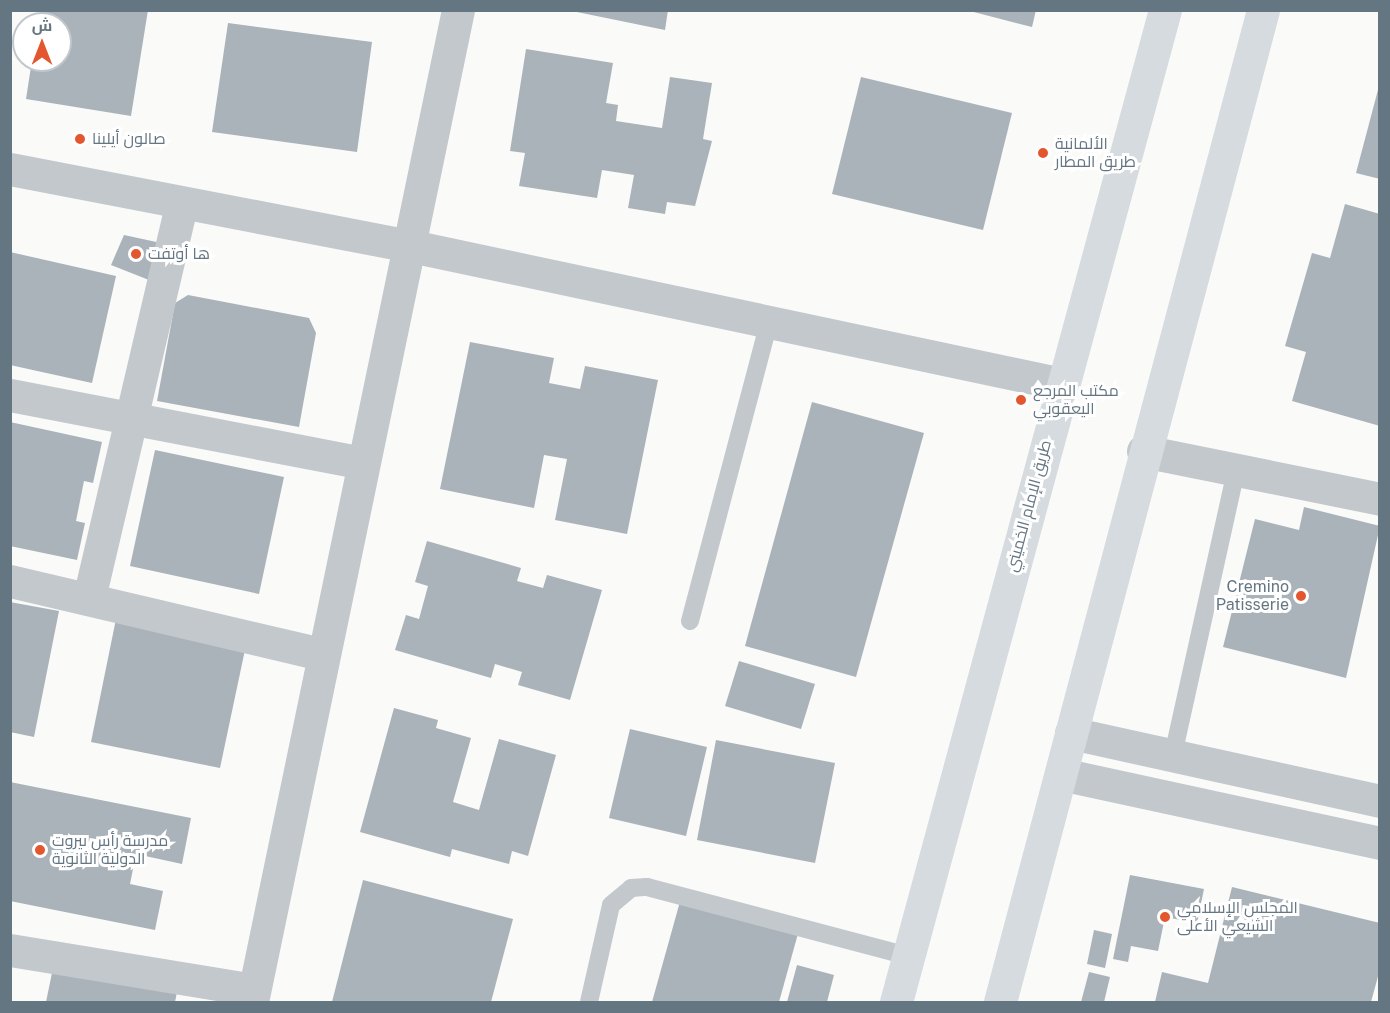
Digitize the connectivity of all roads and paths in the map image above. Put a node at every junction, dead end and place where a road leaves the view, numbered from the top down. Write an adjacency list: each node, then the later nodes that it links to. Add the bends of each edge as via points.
1 (458, 10): 6 (street)
2 (1165, 10): 8 (highway, طريق الإمام الخميني)
3 (1263, 10): 11 (highway)
4 (10, 169): 5 (street)
5 (181, 206): 6 (street); 10 (street)
6 (411, 246): 7 (street); 12 (street)
7 (769, 322): 8 (street); 17 (lane)
8 (1062, 384): 25 (highway, طريق الإمام الخميني)
9 (10, 395): 10 (street)
10 (131, 419): 12 (street); 16 (street)
11 (1143, 451): 13 (street); 19 (highway)
12 (363, 463): 18 (street)
13 (1236, 470): 14 (street); 20 (lane)
14 (1380, 499)
15 (10, 580): 16 (street)
16 (89, 598): 18 (street)
17 (690, 621)
18 (321, 654): 26 (street)
19 (1071, 733): 20 (street); 21 (highway)
20 (1173, 755): 22 (street)
21 (1061, 774): 23 (street); 29 (highway)
22 (1380, 801)
23 (1380, 843)
24 (10, 950): 26 (street)
25 (908, 957): 27 (lane, via 647,887 631,888 611,905); 28 (highway, طريق الإمام الخميني)
26 (253, 996)
27 (589, 1002)
28 (896, 1002)
29 (1000, 1002)

